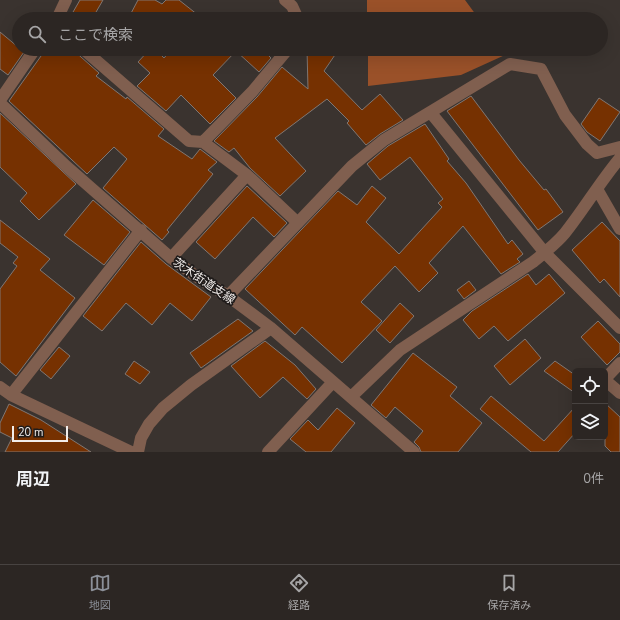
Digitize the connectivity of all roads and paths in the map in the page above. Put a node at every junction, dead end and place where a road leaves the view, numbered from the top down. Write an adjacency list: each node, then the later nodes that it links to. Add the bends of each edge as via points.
1 (66, 0): 3 (street)
2 (292, 2): 4 (street)
3 (60, 12)
4 (296, 12)
5 (31, 56): 8 (street)
6 (91, 56): 10 (street, via 189,141)
7 (282, 56): 10 (street, via 252,92)
8 (1, 104): 17 (street, 茨木街道支線, via 66,166)
9 (431, 113): 11 (street, via 510,64 541,69 564,115 587,144 597,153); 15 (street, via 384,140 358,162); 18 (street)
10 (203, 142): 13 (street)
11 (620, 147)
12 (620, 158): 14 (street)
13 (246, 175): 15 (street); 19 (street)
14 (597, 189): 16 (street); 18 (street, via 564,234)
15 (298, 223): 20 (street)
16 (620, 228)
17 (141, 230): 19 (street, 茨木街道支線); 29 (street)
18 (545, 252): 21 (street); 30 (street, via 400,350)
19 (171, 258): 20 (street, 茨木街道支線)
20 (228, 296): 22 (street, 茨木街道支線)
21 (619, 324)
22 (271, 328): 25 (street, 茨木街道支線); 32 (street, via 163,408 141,438)
23 (620, 363): 24 (street)
24 (608, 376)
25 (333, 382): 30 (street, 茨木街道支線); 33 (street)
26 (608, 382): 28 (street)
27 (0, 387): 29 (street)
28 (620, 393)
29 (11, 395): 31 (street)
30 (351, 397): 34 (street, 茨木街道支線)
31 (131, 452)
32 (138, 452)
33 (268, 452)
34 (414, 452)

